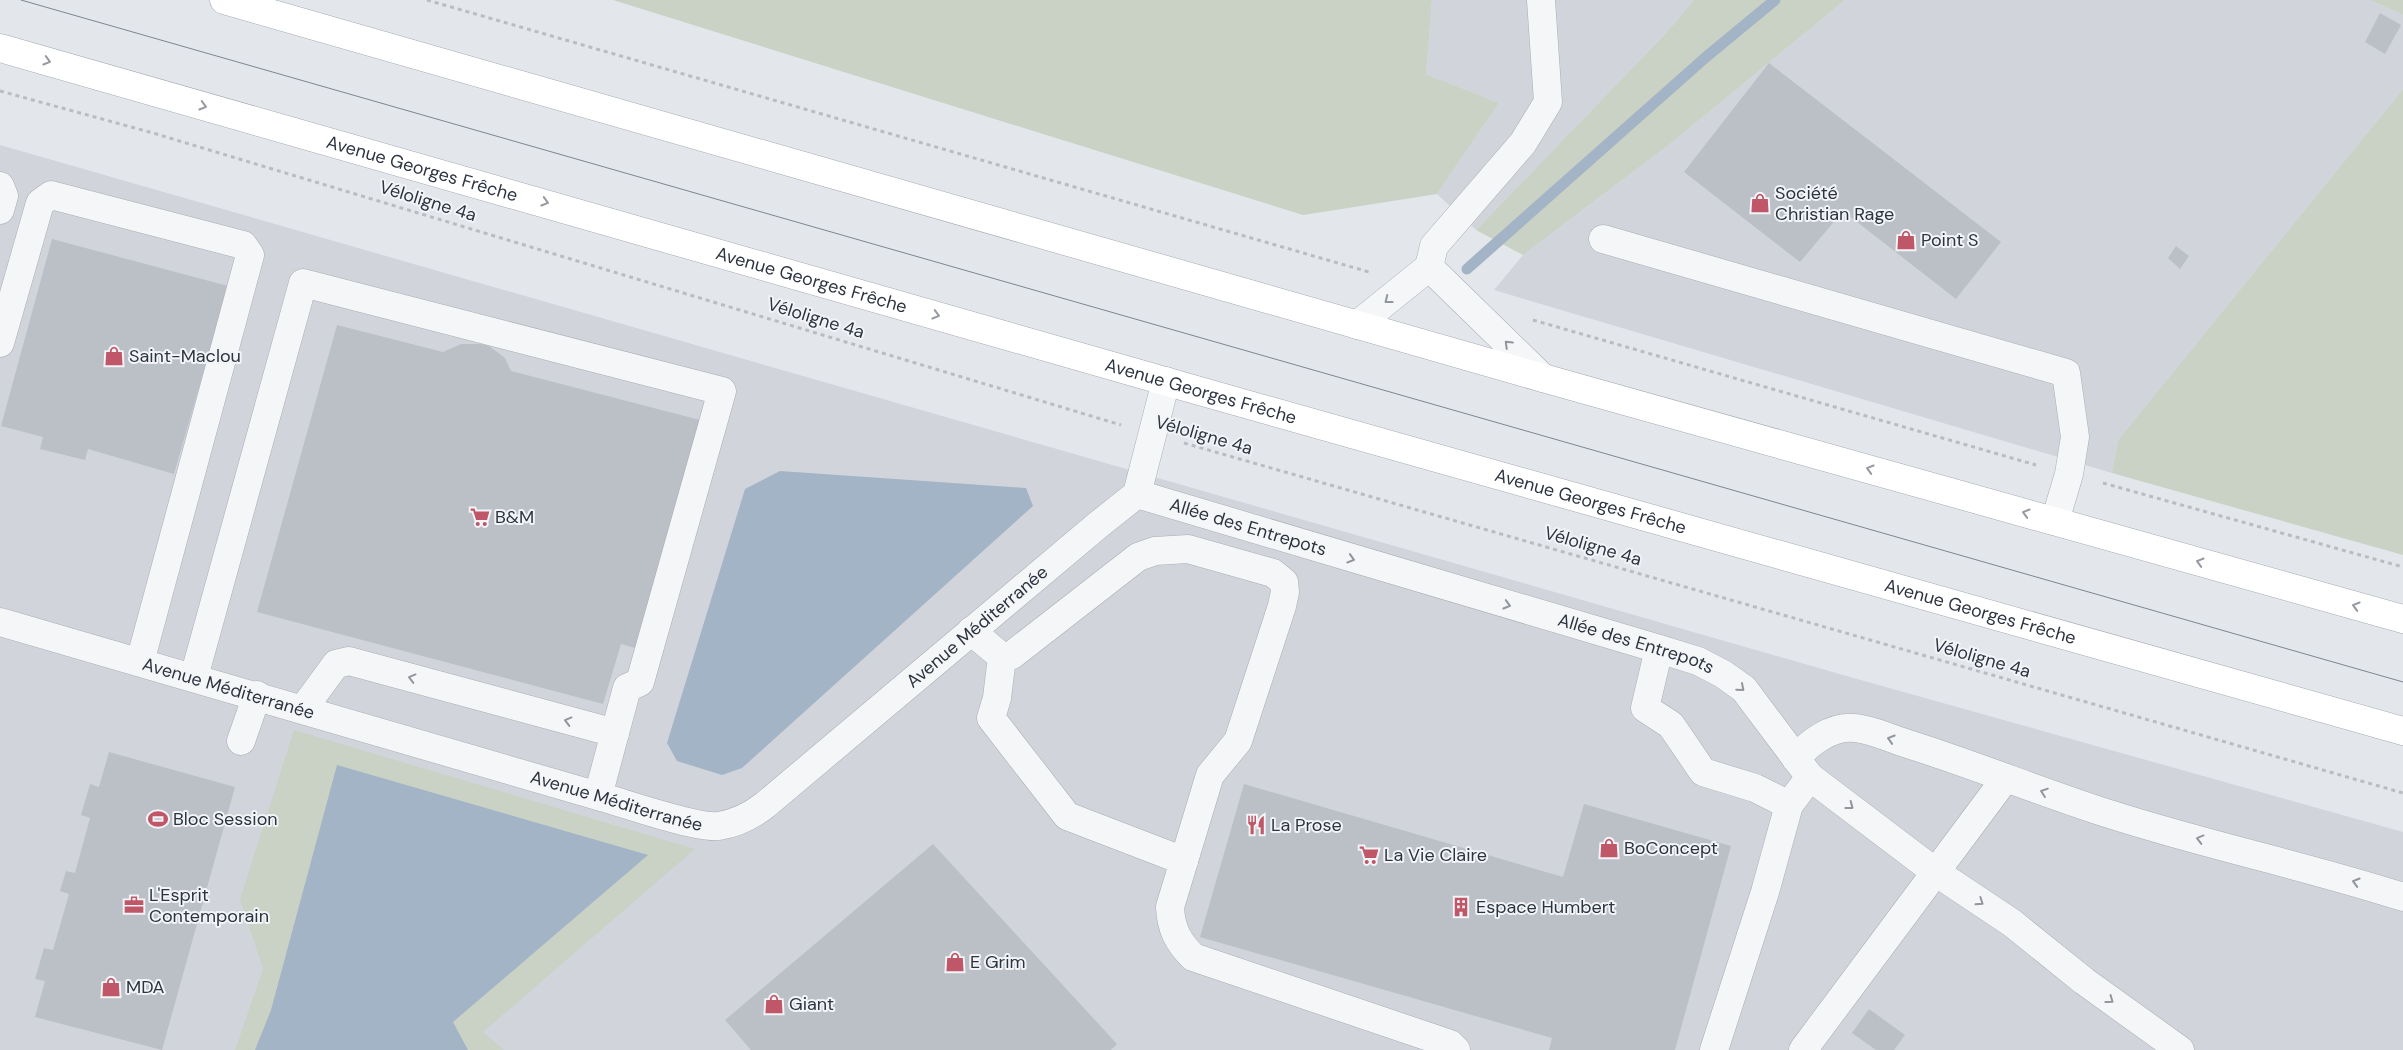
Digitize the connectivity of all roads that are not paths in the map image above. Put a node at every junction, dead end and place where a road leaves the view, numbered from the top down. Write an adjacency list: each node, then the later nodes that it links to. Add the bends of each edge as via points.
1 (224, 0): 8 (main road)
2 (1541, 0): 7 (street, via 1548,102 1523,143 1434,246)
3 (0, 48): 11 (main road, Avenue Georges Frêche, one-way to 11)
4 (0, 186): 5 (street, via 4,196)
5 (0, 210)
6 (1603, 239): 13 (street, via 2066,373 2075,437 2069,474)
7 (1428, 267): 8 (street, one-way to 8); 10 (street, one-way to 7)
8 (1356, 325): 10 (main road)
9 (0, 343): 19 (street, via 40,203 51,195 243,245 250,255)
10 (1543, 378): 13 (main road, one-way to 10)
11 (1166, 381): 12 (street); 23 (main road, Avenue Georges Frêche)
12 (1137, 494): 16 (street, Avenue Méditerranée); 17 (street, Allée des Entrepots, one-way to 17)
13 (2055, 521): 14 (main road, one-way to 13)
14 (2403, 619)
15 (0, 622): 19 (street, Avenue Méditerranée)
16 (971, 631): 18 (street); 28 (street, Avenue Méditerranée, via 748,818 718,826)
17 (1660, 649): 26 (street, Allée des Entrepots, one-way to 26, via 1698,661 1744,689); 29 (street, via 1645,708 1671,725 1703,772 1755,788)
18 (1002, 657): 30 (street, via 991,718 1067,816); 30 (street, via 1012,655 1138,557 1155,551 1188,549 1273,573 1284,582 1282,606 1238,741 1210,775)
19 (140, 662): 20 (street, Avenue Méditerranée)
20 (194, 677): 21 (street, Avenue Méditerranée); 24 (street, via 303,283 722,391 640,682 627,688)
21 (257, 696): 22 (street, Avenue Méditerranée); 25 (street)
22 (303, 709): 24 (street, one-way to 22, via 349,661 336,664); 28 (street, Avenue Méditerranée)
23 (2403, 731)
24 (615, 733): 28 (street)
25 (241, 741)
26 (1803, 768): 27 (street, one-way to 26, via 1958,760 1854,728 1835,729 1803,749); 29 (street); 31 (street, Allée des Entrepots, one-way to 31)
27 (2005, 779): 31 (street); 32 (street, one-way to 27, via 2096,810)
28 (598, 796)
29 (1789, 805): 35 (street)
30 (1184, 861): 34 (street, via 1170,907 1171,923 1180,944 1194,957 1450,1044)
31 (1934, 871): 33 (street, Allée des Entrepots, one-way to 33, via 2012,923 2084,981); 36 (street)
32 (2403, 897)
33 (2150, 1042): 37 (street, Allée des Entrepots)
34 (1456, 1050)
35 (1714, 1050)
36 (1803, 1050)
37 (2180, 1050)

